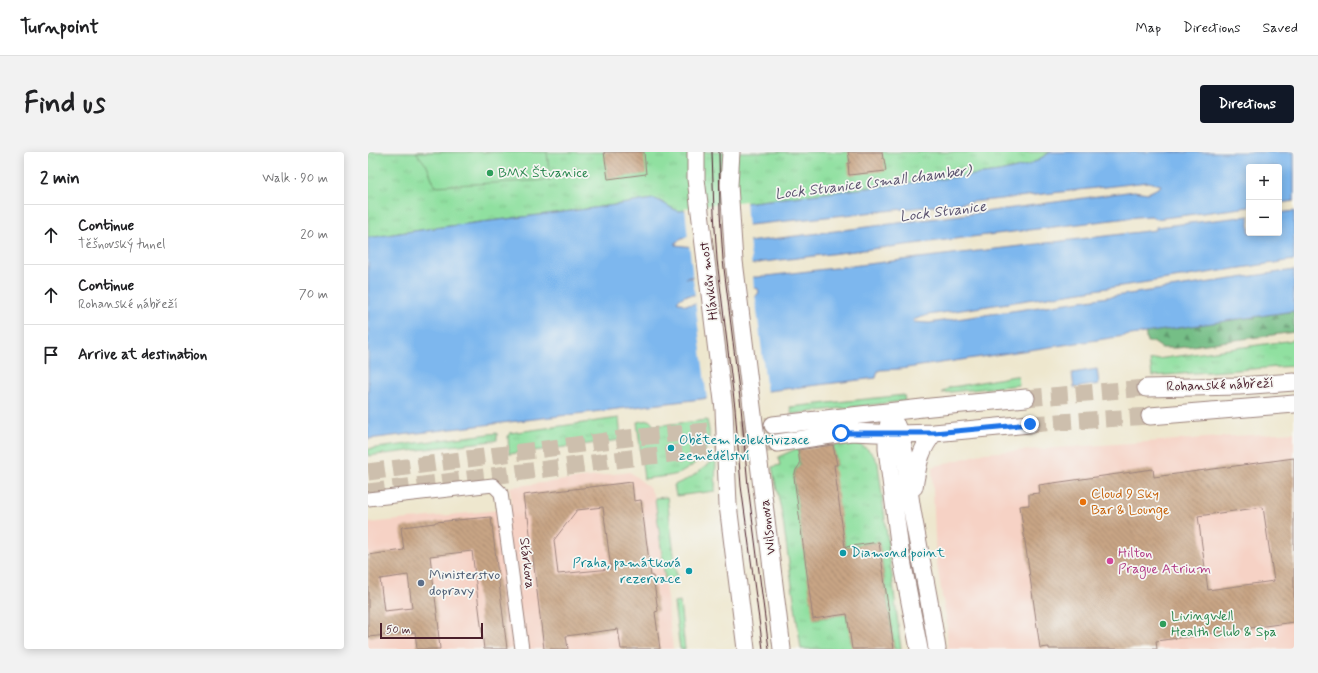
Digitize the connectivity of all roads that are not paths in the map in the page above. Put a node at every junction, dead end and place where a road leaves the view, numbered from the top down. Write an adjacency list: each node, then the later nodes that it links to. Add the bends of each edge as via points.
1 (696, 152): 17 (main road, Hlávkův most, via 696,179 724,409 728,505)
2 (731, 152): 7 (main road, Hlávkův most, via 730,208 734,261)
3 (1294, 382): 4 (main road, Rohanské nábřeží)
4 (1146, 388)
5 (1026, 398): 8 (main road)
6 (1294, 404): 9 (main road, Rohanské nábřeží)
7 (752, 406): 18 (main road, Wilsonova)
8 (890, 412): 11 (main road); 13 (main road)
9 (1150, 416)
10 (1030, 424): 12 (main road)
11 (773, 425)
12 (934, 433): 13 (main road); 16 (main road, via 920,456)
13 (894, 434): 14 (main road, via 846,433); 16 (main road, via 903,441); 22 (main road, via 887,449 900,550)
14 (777, 443)
15 (368, 498): 19 (street, Stárkova, via 493,485 501,493)
16 (911, 503): 23 (main road)
17 (743, 623): 20 (main road); 21 (main road)
18 (783, 647)
19 (522, 649)
20 (737, 649)
21 (746, 649)
22 (919, 649)
23 (938, 649)

